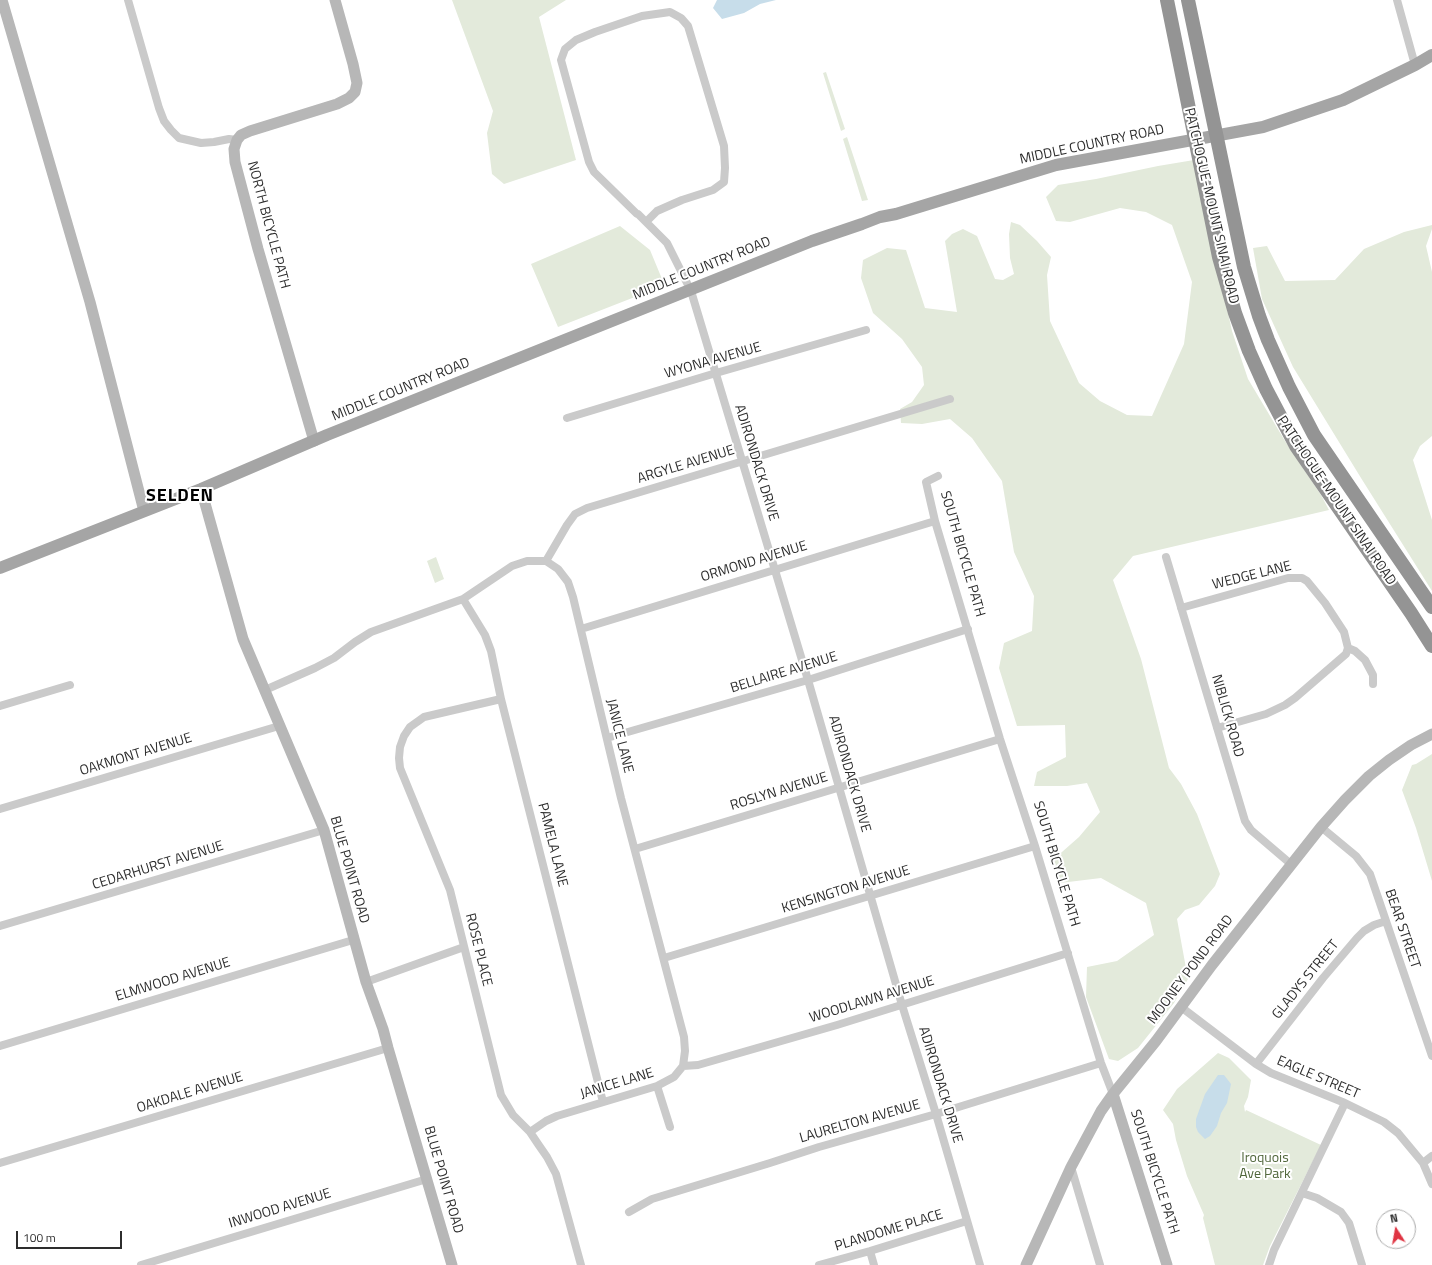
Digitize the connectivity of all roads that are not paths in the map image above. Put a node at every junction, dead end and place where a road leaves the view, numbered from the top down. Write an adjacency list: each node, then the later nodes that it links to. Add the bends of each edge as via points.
1 (2, 0): 22 (street, via 90,302)
2 (128, 0): 11 (street, via 159,108 171,130 180,138 201,143)
3 (335, 0): 11 (street, via 353,64 357,83 355,92 337,104 250,131)
4 (1167, 0): 10 (highway, PATCHOGUE-MOUNT SINAI ROAD)
5 (1188, 0): 9 (highway, PATCHOGUE-MOUNT SINAI ROAD)
6 (1397, 0): 8 (street)
7 (1432, 55): 8 (main road, MIDDLE COUNTRY ROAD)
8 (1415, 65): 9 (main road, MIDDLE COUNTRY ROAD, via 1343,100 1263,127)
9 (1217, 135): 10 (main road, MIDDLE COUNTRY ROAD); 29 (highway, PATCHOGUE-MOUNT SINAI ROAD, via 1248,280 1278,364 1314,435)
10 (1195, 139): 13 (main road, MIDDLE COUNTRY ROAD, via 1056,165 880,217 812,241); 33 (highway, PATCHOGUE-MOUNT SINAI ROAD, via 1224,276 1241,332 1266,390 1308,464)
11 (237, 140): 18 (street, NORTH BICYCLE PATH, via 234,149 235,162)
12 (646, 222): 12 (street, ADIRONDACK DRIVE, via 594,172 561,60 565,49 576,40 642,16 670,12 681,18 688,26 724,146 724,182 713,190 657,211); 13 (street, ADIRONDACK DRIVE, via 667,243)
13 (691, 290): 15 (street, ADIRONDACK DRIVE); 18 (main road, MIDDLE COUNTRY ROAD)
14 (866, 330): 15 (street, WYONA AVENUE)
15 (716, 373): 17 (street, WYONA AVENUE); 19 (street, ADIRONDACK DRIVE)
16 (950, 399): 19 (street, ARGYLE AVENUE)
17 (567, 418)
18 (314, 441): 21 (main road, MIDDLE COUNTRY ROAD)
19 (742, 462): 25 (street, ARGYLE AVENUE, via 587,508 575,514); 27 (street, ADIRONDACK DRIVE)
20 (938, 476): 23 (street, SOUTH BICYCLE PATH, via 926,482)
21 (201, 489): 22 (main road, MIDDLE COUNTRY ROAD); 38 (street, BLUE POINT ROAD, via 243,639)
22 (144, 511): 26 (main road, MIDDLE COUNTRY ROAD)
23 (935, 521): 27 (street, ORMOND AVENUE); 32 (street, SOUTH BICYCLE PATH)
24 (1166, 557): 30 (street, NIBLICK ROAD)
25 (546, 561): 28 (street, via 527,561 512,566); 31 (street, JANICE LANE, via 558,569 568,582)
26 (0, 568)
27 (775, 570): 31 (street, ORMOND AVENUE); 35 (street, ADIRONDACK DRIVE)
28 (463, 599): 38 (street, via 371,632 334,658); 39 (street, PAMELA LANE, via 485,635)
29 (1432, 607)
30 (1182, 608): 34 (street, WEDGE LANE, via 1288,578 1302,578 1325,603 1344,632); 42 (street, NIBLICK ROAD)
31 (581, 629): 44 (street, JANICE LANE)
32 (968, 629): 35 (street, BELLAIRE AVENUE); 45 (street, SOUTH BICYCLE PATH)
33 (1432, 646)
34 (1348, 648): 36 (street, via 1365,660 1373,675); 42 (street, via 1346,654 1285,705 1266,714)
35 (808, 680): 44 (street, BELLAIRE AVENUE); 46 (street, ADIRONDACK DRIVE)
36 (1373, 684)
37 (70, 685): 40 (street)
38 (265, 690): 41 (street, BLUE POINT ROAD)
39 (501, 699): 57 (street, ROSE PLACE, via 424,717 410,726 400,747 400,768 450,890); 71 (street, PAMELA LANE)
40 (0, 706)
41 (279, 726): 47 (street, OAKMONT AVENUE); 49 (street, BLUE POINT ROAD)
42 (1217, 728): 52 (street, NIBLICK ROAD, via 1245,821 1251,830)
43 (1432, 734): 48 (street, MOONEY POND ROAD, via 1400,752 1379,768)
44 (607, 738): 51 (street, JANICE LANE)
45 (1000, 738): 46 (street, ROSLYN AVENUE); 50 (street, SOUTH BICYCLE PATH)
46 (839, 788): 51 (street, ROSLYN AVENUE); 53 (street, ADIRONDACK DRIVE)
47 (0, 809)
48 (1321, 827): 52 (street, MOONEY POND ROAD); 54 (street, BEAR STREET, via 1356,856 1370,874)
49 (324, 830): 55 (street, CEDARHURST AVENUE); 56 (street, BLUE POINT ROAD)
50 (1035, 846): 53 (street, KENSINGTON AVENUE); 58 (street, SOUTH BICYCLE PATH)
51 (635, 849): 59 (street, JANICE LANE)
52 (1292, 865): 62 (street, MOONEY POND ROAD)
53 (872, 896): 59 (street, KENSINGTON AVENUE); 61 (street, ADIRONDACK DRIVE)
54 (1386, 921): 65 (street, BEAR STREET); 67 (street, GLADYS STREET, via 1374,925 1357,938)
55 (0, 926)
56 (354, 940): 60 (street, BLUE POINT ROAD); 63 (street, ELMWOOD AVENUE)
57 (464, 947): 60 (street); 75 (street, ROSE PLACE, via 501,1095 513,1115)
58 (1068, 953): 61 (street, WOODLAWN AVENUE); 66 (street, SOUTH BICYCLE PATH)
59 (664, 958): 68 (street, JANICE LANE, via 684,1037)
60 (366, 982): 64 (street, BLUE POINT ROAD, via 384,1029)
61 (902, 1005): 68 (street, WOODLAWN AVENUE, via 698,1065); 73 (street, ADIRONDACK DRIVE)
62 (1181, 1007): 67 (street, EAGLE STREET); 70 (street, MOONEY POND ROAD)
63 (0, 1046)
64 (388, 1048): 77 (street, OAKDALE AVENUE); 80 (street, BLUE POINT ROAD)
65 (1432, 1056)
66 (1101, 1063): 70 (street, SOUTH BICYCLE PATH); 73 (street, LAURELTON AVENUE)
67 (1256, 1064): 72 (street, EAGLE STREET, via 1271,1073)
68 (683, 1066): 69 (street, JANICE LANE, via 674,1077)
69 (657, 1086): 71 (street, JANICE LANE); 74 (street)
70 (1113, 1094): 79 (street, MOONEY POND ROAD); 94 (street, SOUTH BICYCLE PATH)
71 (603, 1102): 75 (street, JANICE LANE, via 546,1120)
72 (1345, 1104): 78 (street, EAGLE STREET, via 1384,1122 1398,1133); 82 (street)
73 (936, 1114): 83 (street, LAURELTON AVENUE, via 652,1199); 84 (street, ADIRONDACK DRIVE)
74 (670, 1127)
75 (530, 1132): 88 (street, ROSE PLACE, via 556,1174)
76 (1432, 1156): 78 (street)
77 (0, 1163)
78 (1423, 1163): 81 (street, EAGLE STREET)
79 (1071, 1167): 92 (street, MOONEY POND ROAD); 93 (street)
80 (427, 1179): 86 (street, INWOOD AVENUE); 87 (street, BLUE POINT ROAD)
81 (1432, 1184)
82 (1302, 1193): 95 (street); 96 (street, via 1317,1198 1340,1212 1349,1223)
83 (629, 1212)
84 (967, 1221): 85 (street, PLANDOME PLACE); 91 (street, ADIRONDACK DRIVE)
85 (870, 1251): 89 (street, PLANDOME PLACE); 90 (street)
86 (141, 1265)
87 (452, 1265)
88 (581, 1265)
89 (818, 1265)
90 (874, 1265)
91 (980, 1265)
92 (1026, 1265)
93 (1100, 1265)
94 (1167, 1265)
95 (1269, 1265)
96 (1362, 1265)

